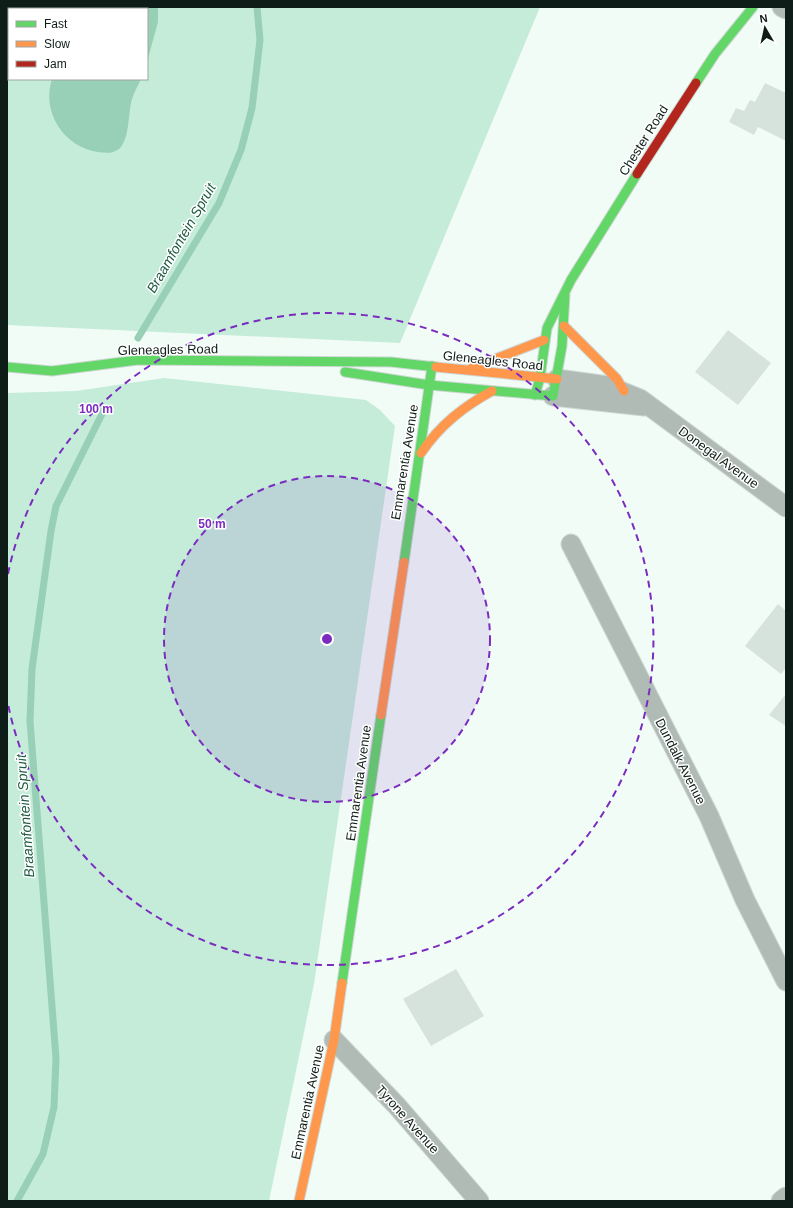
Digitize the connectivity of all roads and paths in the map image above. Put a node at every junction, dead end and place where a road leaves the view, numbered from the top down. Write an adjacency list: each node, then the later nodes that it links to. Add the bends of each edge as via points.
1 (753, 7): 4 (street, Chester Road, via 715,54 678,109)
2 (782, 7): 3 (street)
3 (786, 9)
4 (565, 292): 5 (street); 6 (street, Chester Road, via 551,316)
5 (564, 326): 12 (street); 14 (street, via 617,379)
6 (544, 340): 10 (street); 12 (street, Chester Road)
7 (283, 362): 8 (street, Gleneagles Road, via 391,362); 9 (street, Gleneagles Road, via 138,360 52,370); 11 (street, Gleneagles Road)
8 (432, 366): 10 (street, Gleneagles Road); 11 (street, Emmarentia Avenue)
9 (7, 367)
10 (467, 370): 12 (street, Gleneagles Road)
11 (429, 384): 13 (street, Gleneagles Road); 16 (street, Emmarentia Avenue)
12 (546, 387): 13 (street, Gleneagles Road); 14 (street, Donegal Avenue, via 608,386); 15 (street, Donegal Avenue)
13 (492, 391): 16 (street, via 449,417 431,436)
14 (624, 391): 15 (street, Donegal Avenue)
15 (651, 408): 17 (street, Donegal Avenue)
16 (418, 459): 20 (street, Emmarentia Avenue)
17 (786, 507)
18 (571, 544): 19 (street, Dundalk Avenue, via 709,816 745,900)
19 (786, 981)
20 (334, 1040): 22 (street, Emmarentia Avenue); 23 (street, Tyrone Avenue, via 397,1106)
21 (786, 1197): 24 (street)
22 (299, 1201)
23 (479, 1201)
24 (781, 1201)

